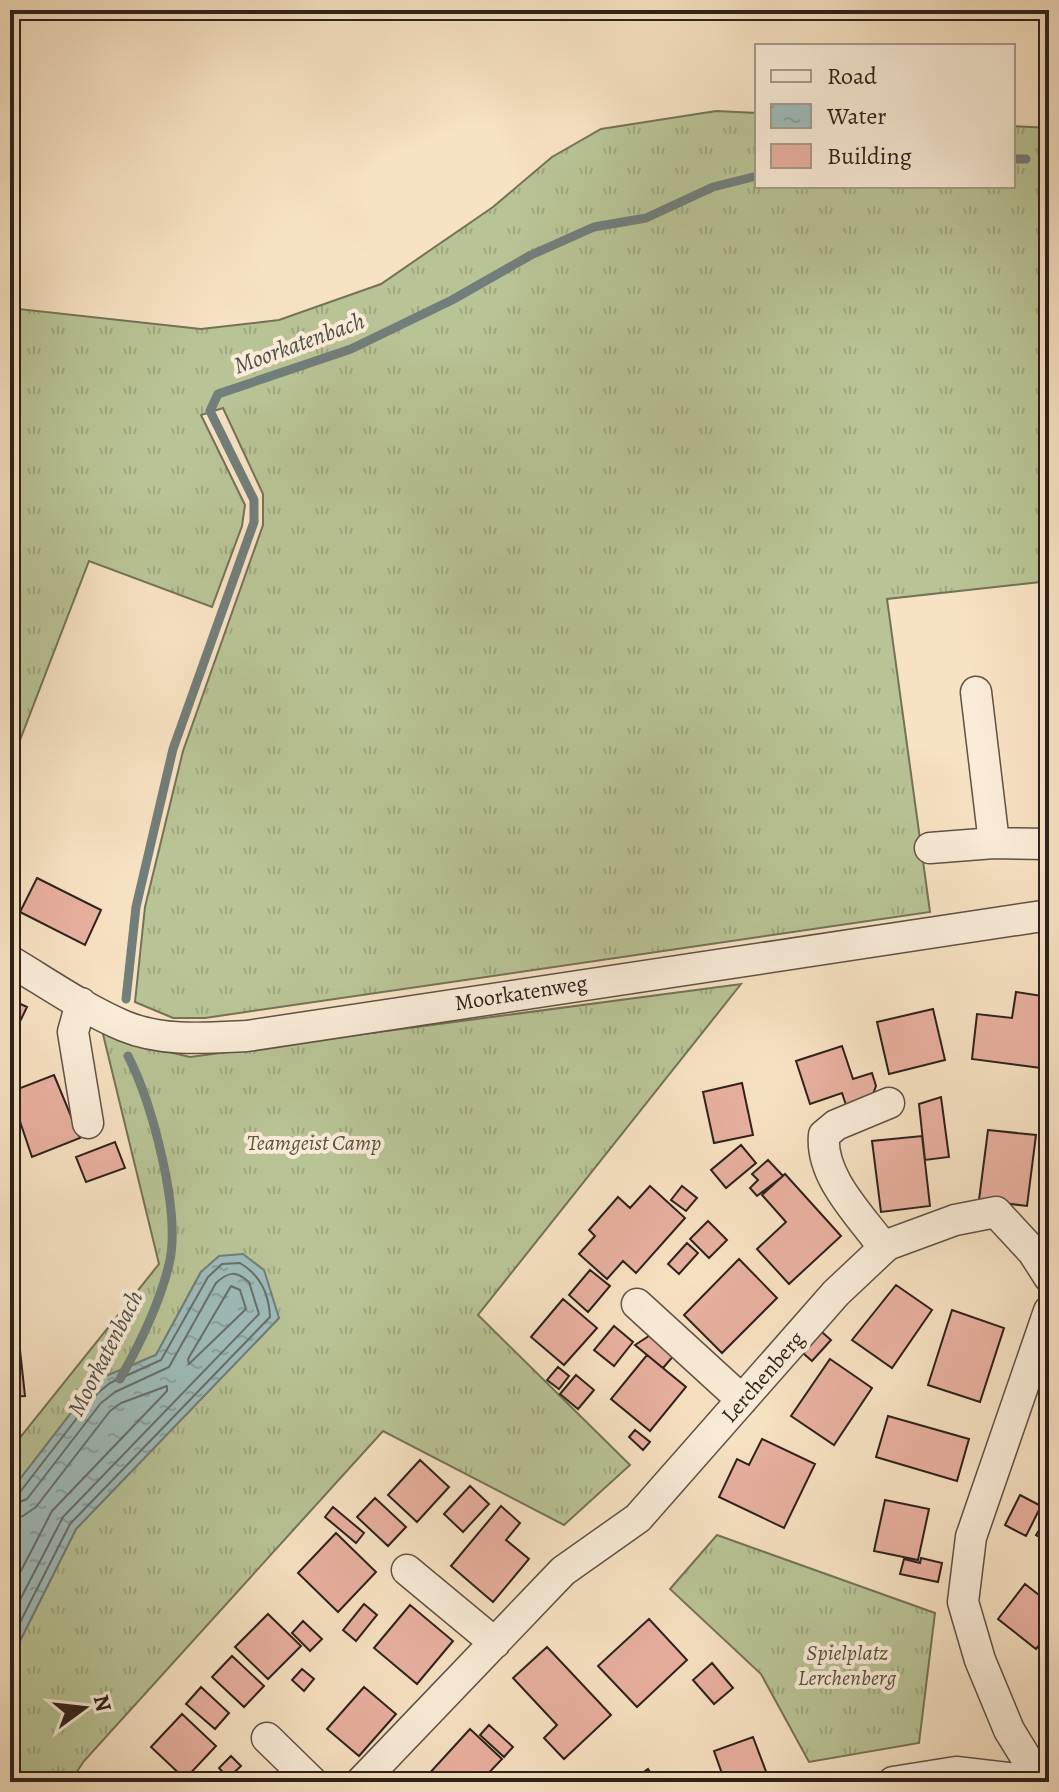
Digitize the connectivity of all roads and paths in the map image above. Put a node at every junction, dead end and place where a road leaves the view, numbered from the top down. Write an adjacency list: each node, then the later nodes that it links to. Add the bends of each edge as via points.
1 (976, 692): 2 (street)
2 (994, 843): 3 (street); 4 (street)
3 (1049, 844)
4 (930, 848)
5 (1049, 915): 7 (street, Moorkatenweg, via 247,1036 163,1036 125,1027)
6 (10, 961): 7 (street, Moorkatenweg)
7 (81, 1003): 9 (street, via 73,1032)
8 (889, 1103): 10 (street, via 836,1125 824,1135 823,1148 826,1165)
9 (88, 1123)
10 (884, 1248): 11 (street, Lerchenberg, via 955,1220 996,1212); 14 (street, Lerchenberg, via 836,1293)
11 (1049, 1277)
12 (637, 1304): 14 (street)
13 (1049, 1311): 19 (street, via 971,1537 963,1602 1009,1730 1028,1761)
14 (742, 1400): 16 (street, Lerchenberg, via 638,1518 563,1571)
15 (407, 1570): 16 (street)
16 (495, 1643): 21 (street, Lerchenberg)
17 (267, 1738): 20 (street)
18 (956, 1777): 22 (street); 23 (street)
19 (1049, 1780)
20 (312, 1782)
21 (361, 1782)
22 (893, 1782)
23 (1043, 1782)

